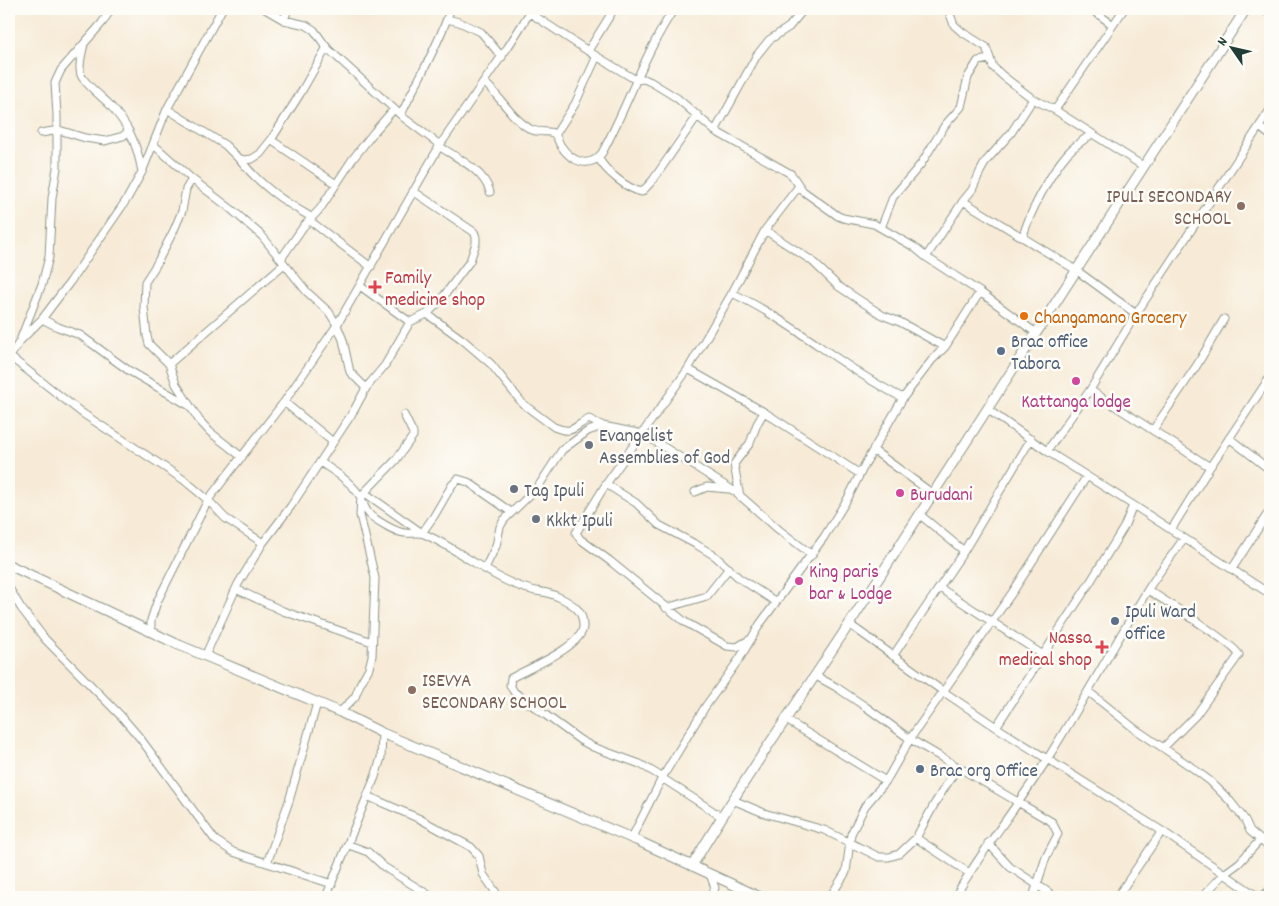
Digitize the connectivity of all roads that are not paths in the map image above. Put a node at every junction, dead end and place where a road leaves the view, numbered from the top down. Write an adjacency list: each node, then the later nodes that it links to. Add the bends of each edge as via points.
1 (111, 9): 19 (street)
2 (265, 9): 17 (street)
3 (288, 9): 17 (street)
4 (447, 9): 16 (street)
5 (614, 9): 21 (street)
6 (674, 9): 25 (street, via 650,48)
7 (804, 9): 37 (street, via 757,55)
8 (948, 9): 24 (street, via 954,25 986,47)
9 (1091, 9): 18 (street)
10 (1124, 9): 18 (street)
11 (1246, 9): 47 (street)
12 (1262, 9): 15 (street)
13 (219, 11): 28 (street)
14 (531, 11): 21 (street); 23 (street)
15 (1270, 14)
16 (447, 19): 23 (street, via 481,32); 32 (street)
17 (284, 20): 20 (street, via 314,30)
18 (1113, 25): 30 (street)
19 (84, 44): 35 (street, via 57,77 54,90); 36 (street, via 80,67 83,78)
20 (327, 47): 29 (street); 42 (street)
21 (588, 51): 22 (street)
22 (597, 56): 25 (street); 40 (street)
23 (502, 57): 26 (street)
24 (990, 59): 27 (street, via 996,70); 56 (street, via 978,61 969,73 961,107 894,197)
25 (636, 80): 33 (street, via 648,80); 45 (street, via 628,102)
26 (484, 82): 40 (street, via 520,122 539,133); 44 (street)
27 (1033, 99): 30 (street); 54 (street, via 1011,133 986,161 972,190)
28 (167, 109): 43 (street); 46 (street, via 225,145)
29 (394, 109): 32 (street); 50 (street)
30 (1055, 110): 39 (street)
31 (1270, 110): 34 (street)
32 (401, 114): 44 (street)
33 (698, 115): 37 (street); 45 (street, via 642,192 606,170)
34 (1259, 127): 41 (street); 67 (street)
35 (57, 130): 36 (street, via 105,141); 38 (street); 73 (street, via 49,257)
36 (130, 131): 48 (street)
37 (715, 131): 51 (street, via 791,174)
38 (41, 133)
39 (1092, 134): 47 (street); 58 (street, via 1064,158 1030,215)
40 (555, 135): 45 (street, via 564,151 577,161 588,163)
41 (1270, 135)
42 (270, 140): 46 (street, via 252,159); 50 (street)
43 (154, 145): 48 (street); 49 (street)
44 (440, 145): 52 (street); 53 (street, via 474,170 486,182)
45 (598, 157)
46 (238, 158): 55 (street, via 270,191)
47 (1143, 166): 62 (street)
48 (142, 172): 68 (street, via 98,242)
49 (192, 179): 60 (street, via 262,236); 76 (street, via 174,230 145,282 144,290 149,344)
50 (336, 184): 55 (street)
51 (799, 186): 56 (street, via 838,216); 57 (street)
52 (413, 191): 61 (street); 66 (street, via 470,229 476,238 473,254 463,271)
53 (490, 192)
54 (962, 201): 58 (street); 59 (street)
55 (310, 219): 60 (street); 61 (street)
56 (882, 228): 59 (street)
57 (765, 230): 65 (street); 74 (street, via 812,261 838,286 882,315)
58 (1023, 237): 62 (street)
59 (926, 257): 64 (street)
60 (283, 262): 71 (street); 76 (street)
61 (371, 267): 63 (street)
62 (1076, 270): 67 (street); 72 (street)
63 (360, 286): 70 (street); 71 (street)
64 (980, 292): 72 (street); 74 (street)
65 (732, 293): 77 (street); 81 (street, via 768,312)
66 (427, 314): 70 (street); 87 (street, via 491,364 523,404 554,427 567,432 589,420)
67 (1136, 314): 80 (street)
68 (42, 319): 73 (street); 83 (street, via 80,335 128,370)
69 (1224, 319): 88 (street)
70 (410, 322): 79 (street, via 385,366)
71 (337, 325): 79 (street, via 350,372); 82 (street)
72 (1036, 333): 84 (street)
73 (20, 341): 75 (street)
74 (945, 348): 81 (street)
75 (9, 357): 107 (street, via 82,414 178,476)
76 (169, 364): 83 (street, via 176,384)
77 (688, 369): 85 (street); 89 (street)
78 (1270, 377): 90 (street)
79 (366, 388): 92 (street)
80 (1090, 390): 88 (street); 94 (street)
81 (903, 398): 93 (street)
82 (284, 402): 92 (street); 95 (street)
83 (190, 406): 95 (street, via 210,432)
84 (987, 409): 91 (street); 104 (street)
85 (764, 412): 99 (street); 106 (street, via 750,443 734,464)
86 (404, 415): 105 (street, via 413,436 396,460)
87 (603, 426): 89 (street); 110 (street, via 588,431 562,450 538,487)
88 (1153, 430): 97 (street)
89 (643, 434): 101 (street); 102 (street)
90 (1229, 438): 97 (street); 98 (street)
91 (1031, 439): 94 (street); 116 (street)
92 (333, 442): 96 (street)
93 (873, 450): 99 (street); 104 (street)
94 (1047, 451): 100 (street)
95 (242, 457): 107 (street)
96 (320, 462): 105 (street); 115 (street)
97 (1210, 467): 112 (street)
98 (1270, 470)
99 (860, 474): 117 (street)
100 (1087, 476): 108 (street); 129 (street)
101 (606, 484): 120 (street, via 636,503 656,523 697,545); 128 (street, via 577,535)
102 (729, 489): 103 (street, via 707,487); 106 (street)
103 (695, 492)
104 (933, 494): 111 (street)
105 (363, 495): 113 (street); 113 (street, via 365,510 376,519 402,533); 133 (street, via 360,515 374,578)
106 (740, 496): 117 (street)
107 (208, 500): 115 (street, via 225,518); 131 (street, via 157,602)
108 (1133, 505): 112 (street); 134 (street, via 1124,526)
109 (1270, 510): 121 (street)
110 (510, 512): 113 (street, via 468,482 458,479); 119 (street, via 501,524 496,546)
111 (919, 514): 116 (street); 130 (street)
112 (1171, 530): 114 (street)
113 (422, 533): 119 (street)
114 (1184, 538): 121 (street); 125 (street)
115 (263, 543): 124 (street)
116 (964, 551): 123 (street)
117 (812, 555): 127 (street)
118 (9, 565): 131 (street)
119 (485, 568): 149 (street, via 501,579 528,590 551,594 576,607 582,620 583,628 565,649 511,678 514,692 580,740 640,764)
120 (729, 568): 127 (street); 128 (street, via 707,596)
121 (1232, 569): 126 (street)
122 (9, 588): 163 (street, via 45,639 135,732 215,840 227,849)
123 (940, 588): 129 (street); 136 (street)
124 (236, 589): 133 (street, via 283,611); 135 (street)
125 (1148, 590): 139 (street); 146 (street, via 1203,626 1239,655 1196,715)
126 (1270, 594)
127 (776, 602): 132 (street)
128 (666, 608): 132 (street, via 727,646 737,646)
129 (990, 622): 134 (street); 138 (street)
130 (849, 624): 136 (street); 137 (street)
131 (151, 632): 135 (street)
132 (750, 640): 149 (street)
133 (372, 642): 141 (street, via 369,668 355,697)
134 (1043, 655): 143 (street)
135 (205, 656): 140 (street)
136 (893, 656): 138 (street)
137 (816, 676): 142 (street); 145 (street)
138 (944, 692): 143 (street); 145 (street)
139 (1089, 692): 146 (street); 147 (street)
140 (317, 703): 141 (street); 163 (street, via 289,801)
141 (340, 712): 144 (street)
142 (786, 720): 150 (street); 152 (street)
143 (996, 727): 147 (street)
144 (382, 733): 151 (street, via 381,758); 157 (street)
145 (910, 739): 148 (street); 150 (street)
146 (1163, 748): 158 (street, via 1201,774 1230,801)
147 (1047, 760): 153 (street); 155 (street)
148 (957, 768): 153 (street); 156 (street)
149 (662, 778): 154 (street); 157 (street)
150 (886, 781): 160 (street, via 860,816)
151 (367, 796): 161 (street); 173 (street, via 420,819 471,847 479,856 483,874)
152 (733, 800): 154 (street); 160 (street, via 764,813 824,830)
153 (1019, 804): 159 (street); 169 (street, via 1049,819 1058,832 1046,857)
154 (722, 817): 164 (street)
155 (1162, 831): 167 (street); 180 (street)
156 (916, 838): 160 (street, via 899,854 884,858); 165 (street)
157 (631, 839): 164 (street)
158 (1260, 840): 162 (street); 167 (street)
159 (988, 843): 165 (street); 169 (street, via 1010,867)
160 (849, 844): 176 (street, via 846,872)
161 (349, 845): 168 (street); 172 (street, via 368,852 384,867)
162 (1270, 848)
163 (267, 863): 168 (street)
164 (692, 866): 166 (street)
165 (969, 873): 177 (street)
166 (710, 874): 174 (street, via 715,888); 175 (street)
167 (1224, 874): 181 (street); 182 (street)
168 (332, 884): 171 (street)
169 (1038, 886): 178 (street); 179 (street)
170 (1270, 890): 182 (street)
171 (326, 897)
172 (432, 897)
173 (499, 897)
174 (710, 897)
175 (760, 897)
176 (830, 897)
177 (955, 897)
178 (1033, 897)
179 (1053, 897)
180 (1117, 897)
181 (1202, 897)
182 (1260, 897)

